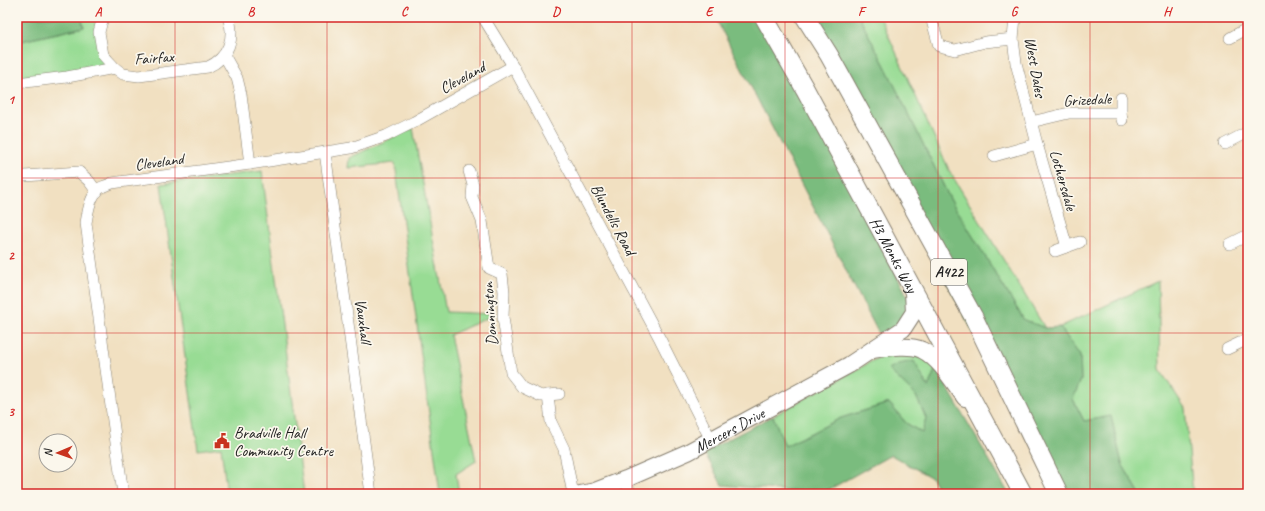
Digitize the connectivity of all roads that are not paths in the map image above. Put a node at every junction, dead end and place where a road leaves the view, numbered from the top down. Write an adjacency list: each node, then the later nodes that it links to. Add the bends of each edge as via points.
1 (103, 17): 13 (street, Fairfax, via 99,32 101,45 104,55)
2 (228, 17): 11 (street, via 231,34)
3 (483, 17): 12 (street, Blundells Road)
4 (764, 17): 31 (main road, H3 Monks Way / A422)
5 (806, 17): 43 (main road, A422, via 973,316)
6 (931, 17): 10 (street, via 939,46 955,50 985,42)
7 (1015, 17): 10 (street, West Dales)
8 (1248, 28): 9 (street)
9 (1230, 38)
10 (1013, 39): 16 (street, West Dales, via 1016,63)
11 (224, 55): 13 (street, Fairfax, via 218,63 208,67 139,76 123,74); 22 (street, via 237,78 241,94)
12 (513, 66): 20 (street, Cleveland, via 386,136 351,148); 36 (street, Blundells Road, via 660,339)
13 (115, 68): 14 (street)
14 (17, 83)
15 (1121, 98): 16 (street, Grizedale, via 1121,116 1069,113)
16 (1031, 122): 18 (street, Lothersdale)
17 (1248, 132): 19 (street)
18 (1037, 144): 21 (street); 29 (street, Lothersdale)
19 (1226, 144)
20 (325, 152): 22 (street, Cleveland); 39 (street, Vauxhall)
21 (994, 156)
22 (250, 164): 25 (street, Cleveland, via 112,183)
23 (469, 171): 40 (street, Donnington, via 473,186 472,197 482,221 489,268 502,274 503,317 511,373 522,387 541,396 554,395 551,422 564,449)
24 (25, 176): 25 (street, via 79,172 89,180)
25 (97, 192): 38 (street, via 88,208 86,223)
26 (1248, 235): 28 (street)
27 (1080, 242): 29 (street)
28 (1230, 244)
29 (1067, 247): 30 (street)
30 (1055, 251)
31 (914, 292): 34 (street, Mercers Drive, via 914,312 903,328); 35 (main road, H3 Monks Way / A422)
32 (1248, 339): 33 (street)
33 (1227, 349)
34 (872, 350): 35 (street, via 904,347 921,350 936,361); 36 (street, Mercers Drive, via 849,366)
35 (986, 425): 42 (main road, H3 Monks Way / A422)
36 (711, 440): 37 (street, Mercers Drive)
37 (628, 487): 41 (street, Mercers Drive)
38 (123, 494)
39 (371, 494)
40 (573, 494)
41 (580, 494)
42 (1023, 494)
43 (1059, 494)

